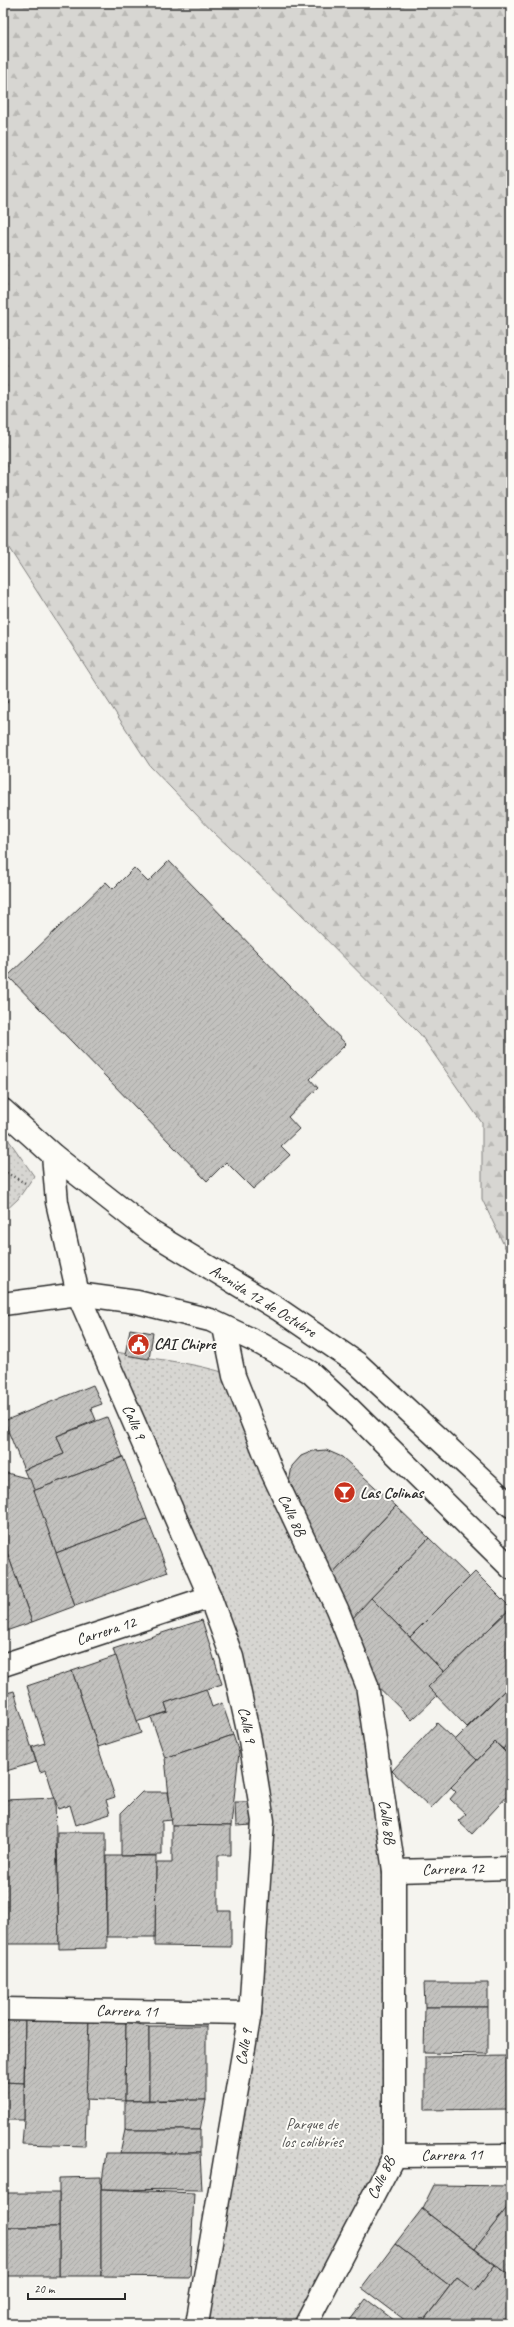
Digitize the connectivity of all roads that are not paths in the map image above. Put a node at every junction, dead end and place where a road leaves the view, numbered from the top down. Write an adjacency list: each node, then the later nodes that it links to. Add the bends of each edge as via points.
1 (3, 1110): 2 (main road, Avenida 12 de Octubre)
2 (53, 1155): 3 (main road, Calle 9, via 57,1202); 6 (main road, Avenida 12 de Octubre, via 151,1232 278,1309 357,1363)
3 (78, 1294): 4 (main road); 5 (main road, via 137,1302 210,1320); 8 (main road, Calle 9)
4 (3, 1304)
5 (224, 1327): 7 (main road, via 261,1344 310,1372); 11 (main road, Calle 8B, via 234,1376 272,1472 337,1609 367,1685)
6 (511, 1506)
7 (511, 1568)
8 (210, 1596): 9 (main road, Carrera 12); 13 (main road, Calle 9, via 232,1657 250,1740 263,1821)
9 (3, 1665)
10 (511, 1868): 11 (main road, Carrera 12)
11 (394, 1871): 15 (main road, Calle 8B)
12 (3, 2009): 13 (main road, Carrera 11)
13 (250, 2013): 16 (main road, Calle 9)
14 (511, 2155): 15 (main road, Carrera 11)
15 (394, 2156): 17 (main road, Calle 8B)
16 (197, 2324)
17 (306, 2324)

